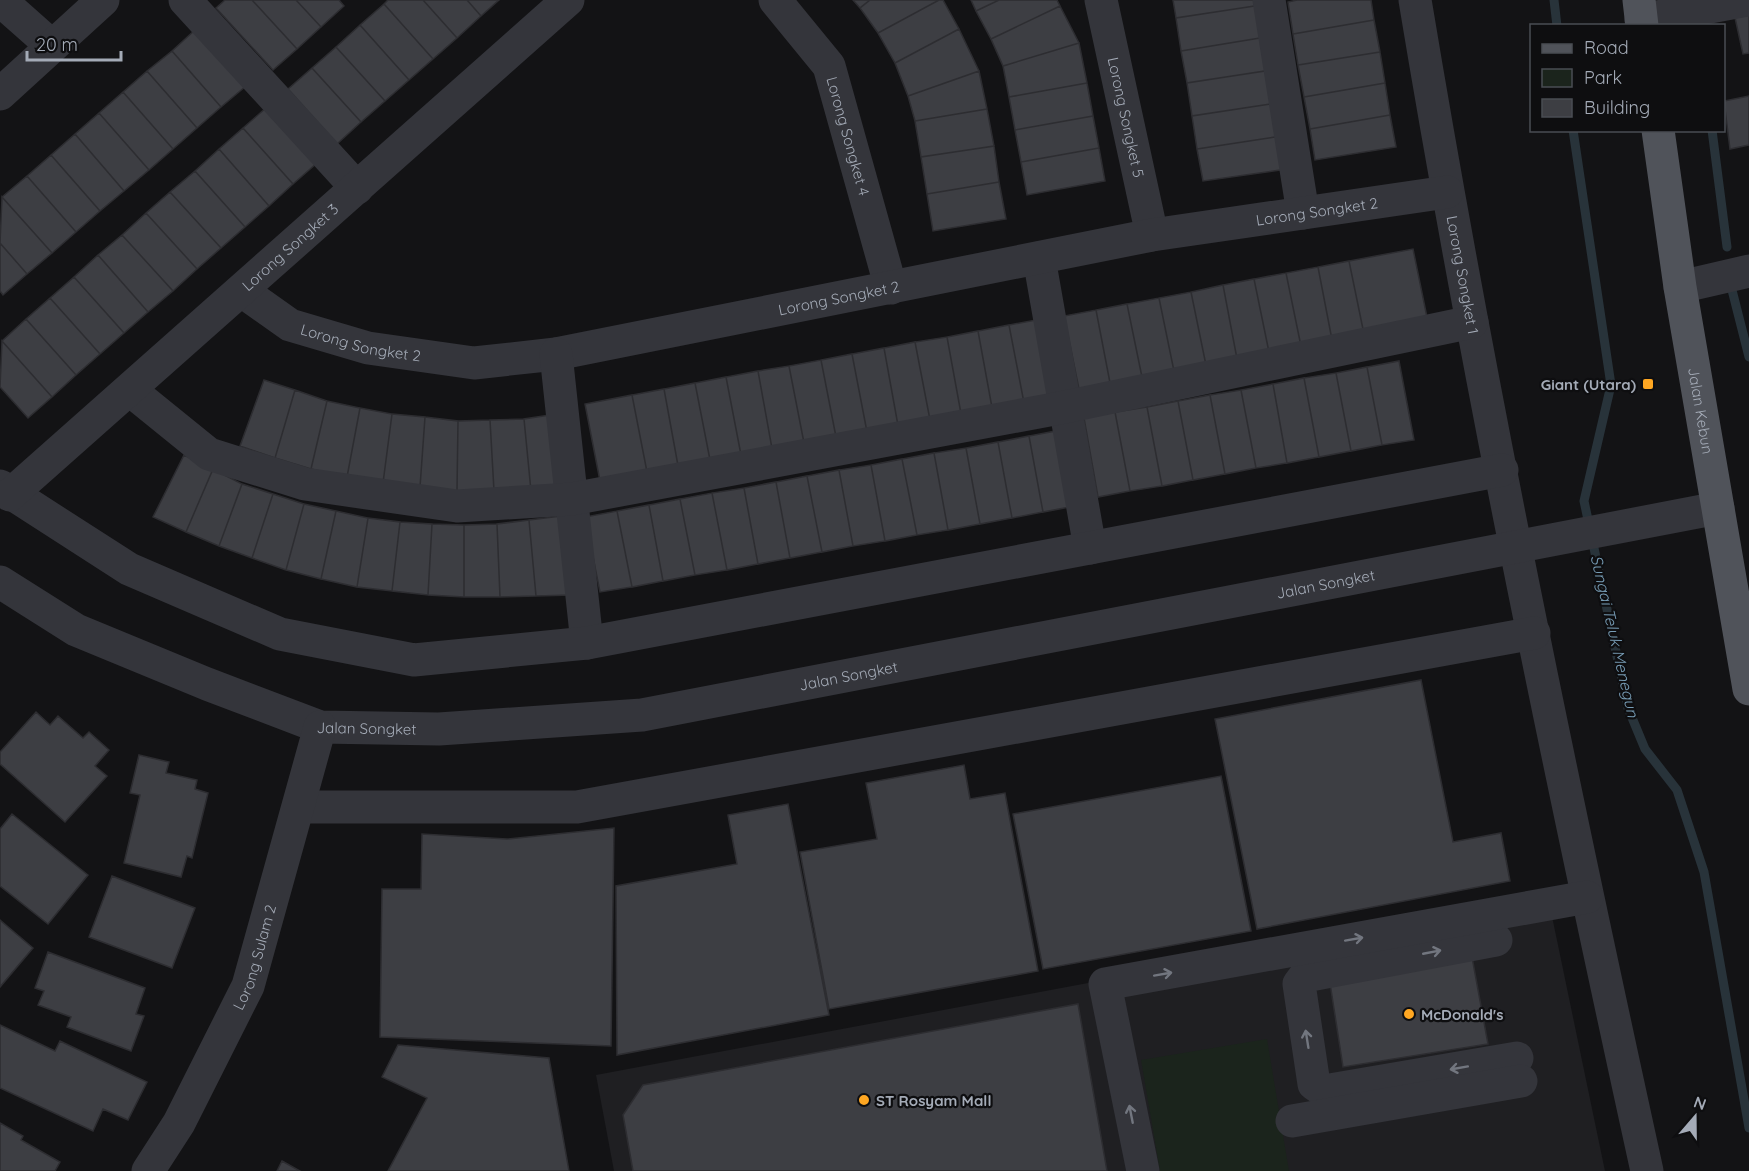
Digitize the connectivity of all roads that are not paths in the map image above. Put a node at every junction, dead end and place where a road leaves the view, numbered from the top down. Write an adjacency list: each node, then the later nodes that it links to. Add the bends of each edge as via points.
1 (0, 0): 11 (street)
2 (103, 0): 11 (street)
3 (185, 0): 14 (street)
4 (568, 0): 14 (street, Lorong Songket 3)
5 (775, 0): 21 (street, Lorong Songket 4, via 829,66)
6 (1101, 0): 17 (street, Lorong Songket 5)
7 (1269, 0): 16 (street)
8 (1415, 0): 15 (street, Lorong Songket 1)
9 (1748, 0): 10 (street)
10 (1641, 15)
11 (52, 46): 12 (street)
12 (0, 94)
13 (1658, 132): 20 (main road, Jalan Kebun)
14 (357, 188): 22 (street, Lorong Songket 3)
15 (1447, 192): 16 (street, Lorong Songket 2); 23 (street, Lorong Songket 1)
16 (1303, 213): 17 (street, Lorong Songket 2)
17 (1152, 235): 18 (street, Lorong Songket 2)
18 (1039, 258): 21 (street, Lorong Songket 2); 26 (street)
19 (1749, 271): 20 (street)
20 (1680, 286): 30 (main road, Jalan Kebun)
21 (891, 288): 24 (street, Lorong Songket 2)
22 (242, 291): 24 (street, Lorong Songket 2, via 290,325 368,348 474,363); 25 (street, Lorong Songket 3)
23 (1472, 322): 26 (street); 27 (street, Lorong Songket 1)
24 (556, 354): 29 (street)
25 (130, 390): 28 (street, Lorong Songket 3); 29 (street, via 209,454 305,484 457,506)
26 (1065, 407): 29 (street); 32 (street)
27 (1502, 470): 31 (street, Lorong Songket 1); 32 (street)
28 (5, 491): 36 (street, via 129,569 280,633 414,660)
29 (572, 499): 36 (street)
30 (1718, 508): 31 (street, Jalan Songket); 34 (main road, Jalan Kebun)
31 (1517, 547): 35 (street, Lorong Songket 1); 38 (street, Jalan Songket, via 642,715 439,729)
32 (1090, 548): 36 (street)
33 (0, 582): 38 (street, Jalan Songket, via 76,630)
34 (1742, 608): 37 (main road, Jalan Kebun)
35 (1534, 633): 39 (street, via 577,807); 40 (street, Lorong Songket 1)
36 (588, 643)
37 (1749, 689)
38 (320, 726): 39 (street, Lorong Sulam 2)
39 (299, 807): 43 (street, Lorong Sulam 2, via 248,986 179,1123)
40 (1587, 897): 41 (street); 45 (street, Lorong Songket 1)
41 (1494, 927): 42 (street, one-way to 41, via 1519,1069 1323,1091 1314,1084 1299,984 1305,976); 44 (street, one-way to 41, via 1105,984)
42 (1292, 1121)
43 (148, 1171)
44 (1143, 1171)
45 (1647, 1171)

